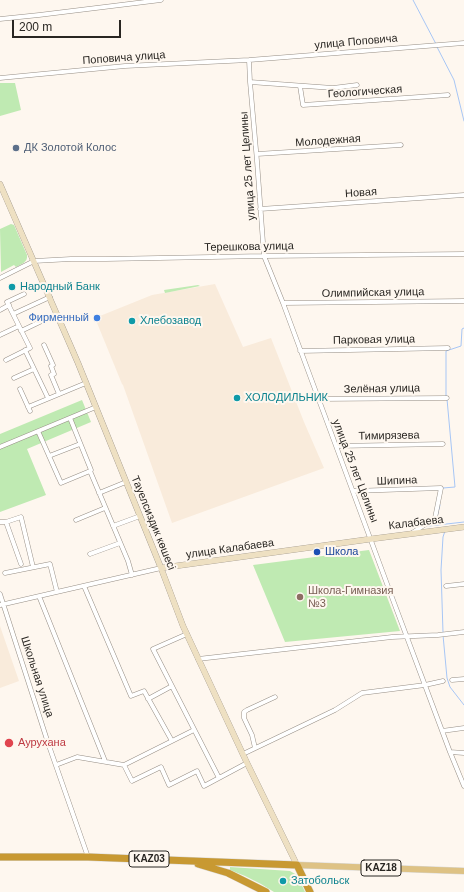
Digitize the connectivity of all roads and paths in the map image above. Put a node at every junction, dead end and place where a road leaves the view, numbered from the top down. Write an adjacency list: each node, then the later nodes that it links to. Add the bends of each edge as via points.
1 (161, 0): 2 (street)
2 (0, 19)
3 (464, 43): 4 (street, улица Поповича)
4 (249, 60): 5 (street, Поповича улица, via 125,66); 6 (street, улица 25 лет Целины)
5 (0, 78)
6 (250, 82): 8 (street, Геологическая); 11 (street, улица 25 лет Целины)
7 (357, 85): 8 (street, Геологическая, via 333,88)
8 (300, 86): 9 (street, Геологическая, via 303,105)
9 (448, 95)
10 (401, 145): 11 (street, Молодежная)
11 (256, 154): 14 (street, улица 25 лет Целины)
12 (0, 184): 17 (street, Тауелсиздик көшесі)
13 (464, 196): 14 (street, Новая)
14 (260, 209): 16 (street, улица 25 лет Целины)
15 (464, 254): 16 (street, Терешкова улица)
16 (264, 256): 17 (street, Терешкова улица); 22 (street, улица 25 лет Целины)
17 (34, 261): 18 (street); 20 (street, Тауелсиздик көшесі)
18 (0, 278)
19 (24, 294): 23 (street, via 7,302)
20 (50, 297): 25 (street); 37 (street, Тауелсиздик көшесі)
21 (464, 301): 22 (street, Олимпийская улица)
22 (283, 303): 33 (street, улица 25 лет Целины)
23 (9, 305): 24 (street); 25 (street)
24 (0, 310)
25 (13, 314): 27 (street)
26 (44, 320): 28 (street)
27 (19, 326): 28 (street); 29 (street)
28 (21, 331): 32 (street, via 30,348)
29 (0, 335)
30 (44, 345): 39 (street, via 52,365 54,374 51,375)
31 (448, 348): 33 (street, Парковая улица)
32 (25, 350): 34 (street); 35 (street)
33 (300, 351): 42 (street, улица 25 лет Целины)
34 (6, 360)
35 (34, 369): 36 (street); 40 (street)
36 (14, 378)
37 (86, 383): 39 (street); 43 (street, Тауелсиздик көшесі)
38 (20, 389): 40 (street, via 29,409)
39 (59, 394): 40 (street)
40 (48, 398)
41 (446, 398): 42 (street, Зелёная улица)
42 (318, 399): 48 (street, улица 25 лет Целины)
43 (96, 407): 44 (street); 52 (street, Тауелсиздик көшесі)
44 (70, 418): 45 (street); 46 (street)
45 (38, 431): 49 (street); 50 (street)
46 (80, 444): 50 (street); 51 (street)
47 (443, 444): 48 (street, Тимирязева)
48 (336, 446): 53 (street, улица 25 лет Целины)
49 (0, 447)
50 (49, 456): 51 (street, via 61,483)
51 (90, 471): 54 (street)
52 (126, 482): 54 (street); 56 (street, Тауелсиздик көшесі)
53 (353, 491): 62 (street, Шипина, via 441,488 435,518); 63 (street, улица 25 лет Целины)
54 (99, 493): 55 (street)
55 (105, 508): 57 (street); 60 (street)
56 (140, 516): 60 (street); 68 (street, Тауелсиздик көшесі)
57 (76, 520)
58 (0, 522): 59 (street)
59 (6, 522): 66 (street); 67 (street, via 21,517)
60 (113, 526): 64 (street)
61 (464, 527): 62 (street, Калабаева)
62 (411, 534): 63 (street, Калабаева)
63 (371, 539): 68 (street, улица Калабаева); 80 (street, улица 25 лет Целины)
64 (120, 543): 65 (street); 70 (street)
65 (90, 554)
66 (21, 564)
67 (33, 567): 69 (street); 74 (street, via 50,564)
68 (161, 568): 70 (street, улица Калабаева); 79 (street, Тауелсиздик көшесі)
69 (5, 574)
70 (132, 575): 72 (street, улица Калабаева)
71 (464, 584): 73 (street)
72 (84, 586): 74 (street, улица Калабаева); 88 (street, via 131,696 144,691)
73 (446, 586)
74 (57, 592): 76 (street, улица Калабаева)
75 (0, 594): 77 (street, Школьная улица)
76 (39, 596): 77 (street, улица Калабаева); 97 (street)
77 (2, 605): 99 (street, Школьная улица)
78 (464, 632): 80 (street)
79 (187, 634): 81 (street, Тауелсиздик көшесі); 85 (street, via 153,649)
80 (407, 637): 81 (street); 86 (street, улица 25 лет Целины)
81 (198, 659): 95 (street, Тауелсиздик көшесі)
82 (464, 679): 83 (street)
83 (452, 680)
84 (444, 681): 86 (street)
85 (172, 686): 88 (street); 90 (street)
86 (425, 686): 91 (street, улица 25 лет Целины); 93 (street, via 362,693 334,710)
87 (275, 697): 93 (street, via 244,712)
88 (148, 699): 92 (street)
89 (464, 728): 91 (street)
90 (194, 730): 92 (street); 101 (street)
91 (442, 731): 94 (street, улица 25 лет Целины)
92 (172, 741): 100 (street)
93 (255, 748): 95 (street)
94 (450, 752): 96 (street); 102 (street, улица 25 лет Целины)
95 (243, 754): 98 (street, Тауелсиздик көшесі)
96 (464, 754)
97 (104, 761): 99 (street, via 76,757); 100 (street)
98 (247, 763): 101 (street); 106 (street, Тауелсиздик көшесі)
99 (56, 764): 104 (street, Школьная улица)
100 (124, 765): 101 (street, via 132,781 161,767 169,785 198,771 204,786)
101 (219, 778)
102 (464, 786)
103 (0, 857): 104 (highway, KАZ03)
104 (88, 857): 105 (highway, KАZ03)
105 (189, 861): 106 (highway, KАZ03); 108 (highway, KАZ03, via 228,873)
106 (297, 865): 107 (main road, KAZ18); 109 (highway)
107 (464, 871)
108 (266, 892)
109 (310, 892)

